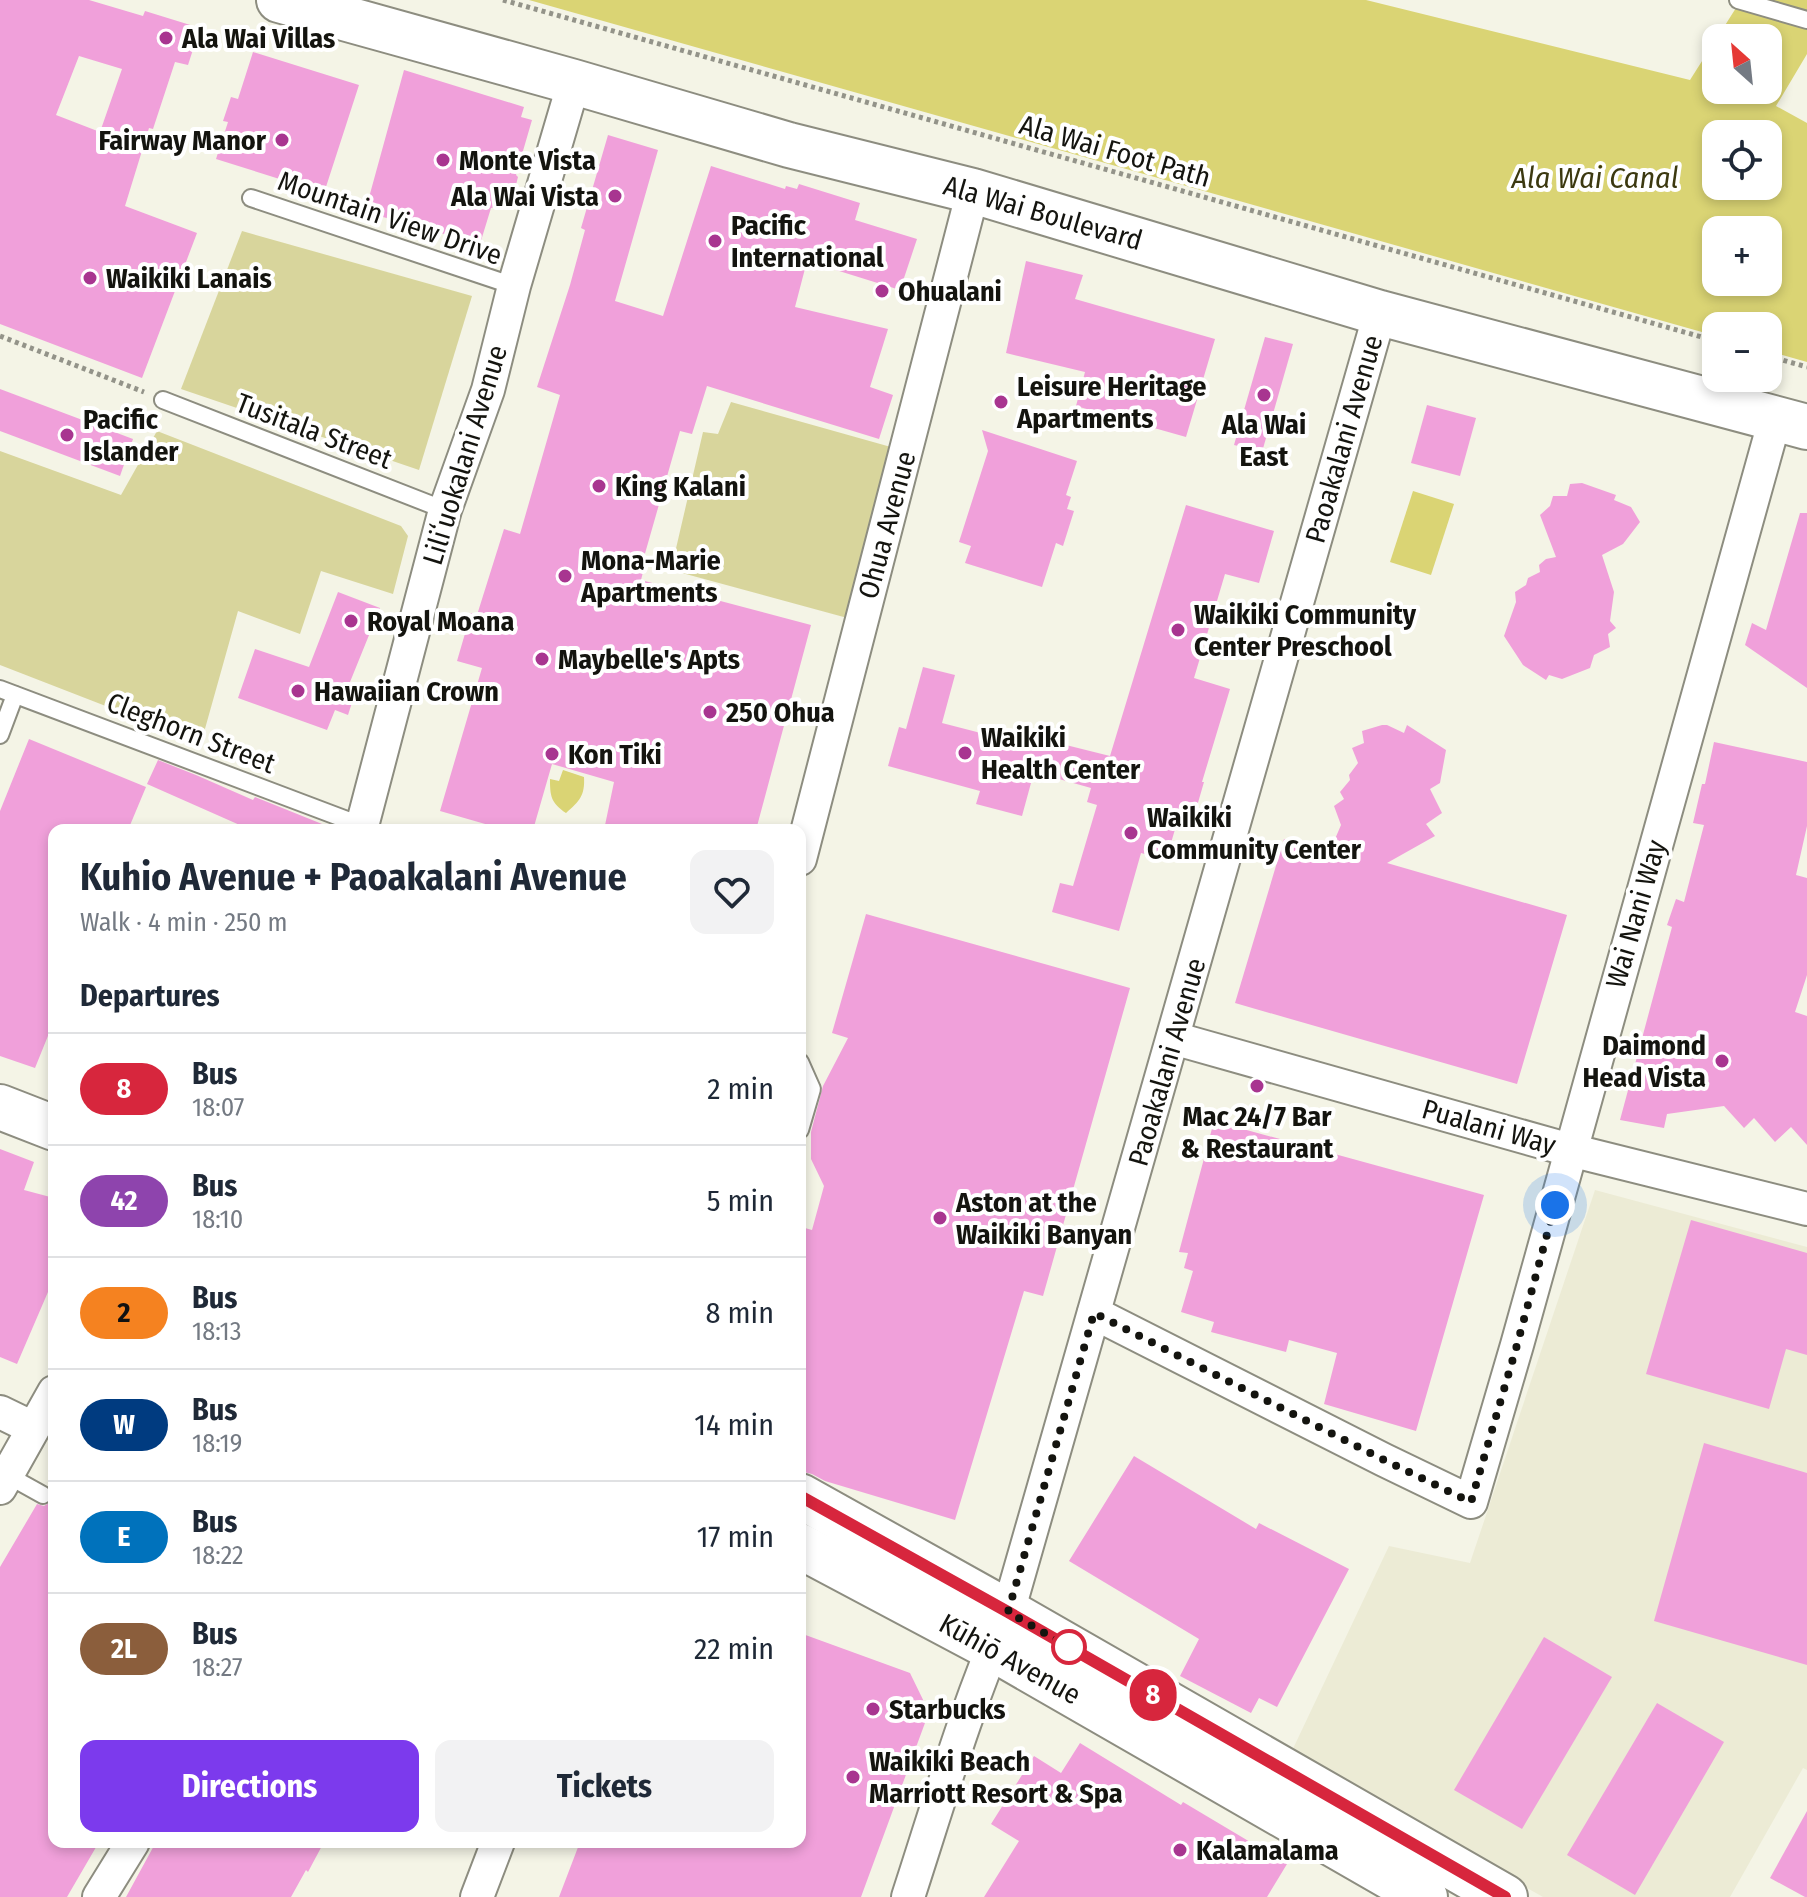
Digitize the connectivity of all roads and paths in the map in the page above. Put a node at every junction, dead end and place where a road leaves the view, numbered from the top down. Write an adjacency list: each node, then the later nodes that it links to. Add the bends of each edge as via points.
1 (279, 0): 5 (main road, Ala Wai Boulevard)
2 (503, 0): 11 (path, Ala Wai Foot Path)
3 (1738, 0): 4 (lane)
4 (1807, 20)
5 (574, 82): 6 (main road, Ala Wai Boulevard, via 789,145); 8 (street, Liliʻuokalani Avenue)
6 (973, 191): 9 (main road, Ala Wai Boulevard); 21 (street, Ohua Avenue)
7 (251, 198): 8 (lane, Mountain View Drive)
8 (514, 286): 16 (street, Liliʻuokalani Avenue, via 488,390)
9 (1380, 313): 15 (main road, Ala Wai Boulevard); 22 (street, Paoakalani Avenue)
10 (0, 336): 14 (path)
11 (1702, 337)
12 (1782, 360): 13 (path)
13 (1807, 367)
14 (163, 400): 16 (lane, Tusitala Street)
15 (1791, 423): 27 (street, Wai Nani Way)
16 (445, 510): 20 (street, Liliʻuokalani Avenue)
17 (7, 692): 18 (lane); 19 (lane, Cleghorn Street)
18 (0, 735)
19 (352, 824)
20 (363, 824)
21 (806, 836)
22 (1173, 1038): 27 (street, Pualani Way); 29 (street, Paoakalani Avenue)
23 (806, 1076): 25 (lane, via 812,1089)
24 (0, 1107): 26 (main road)
25 (806, 1110)
26 (48, 1126)
27 (1570, 1150): 28 (street, Pualani Way); 29 (street, Wai Nani Way, via 1471,1502)
28 (1807, 1209)
29 (1094, 1313): 37 (street, Paoakalani Avenue)
30 (48, 1402): 32 (street)
31 (0, 1412): 32 (street)
32 (33, 1428): 33 (street)
33 (4, 1482): 34 (lane)
34 (43, 1495)
35 (806, 1500): 37 (main road, Kūhiō Avenue)
36 (806, 1549): 37 (main road, Kūhiō Avenue)
37 (1000, 1630): 38 (main road, Kūhiō Avenue); 43 (street, Paoakalani Avenue)
38 (1180, 1734): 44 (main road, Kūhiō Avenue); 45 (main road, Kūhiō Avenue)
39 (129, 1848): 41 (street)
40 (496, 1848): 42 (street)
41 (99, 1897)
42 (477, 1897)
43 (908, 1897)
44 (1425, 1897)
45 (1505, 1897)

